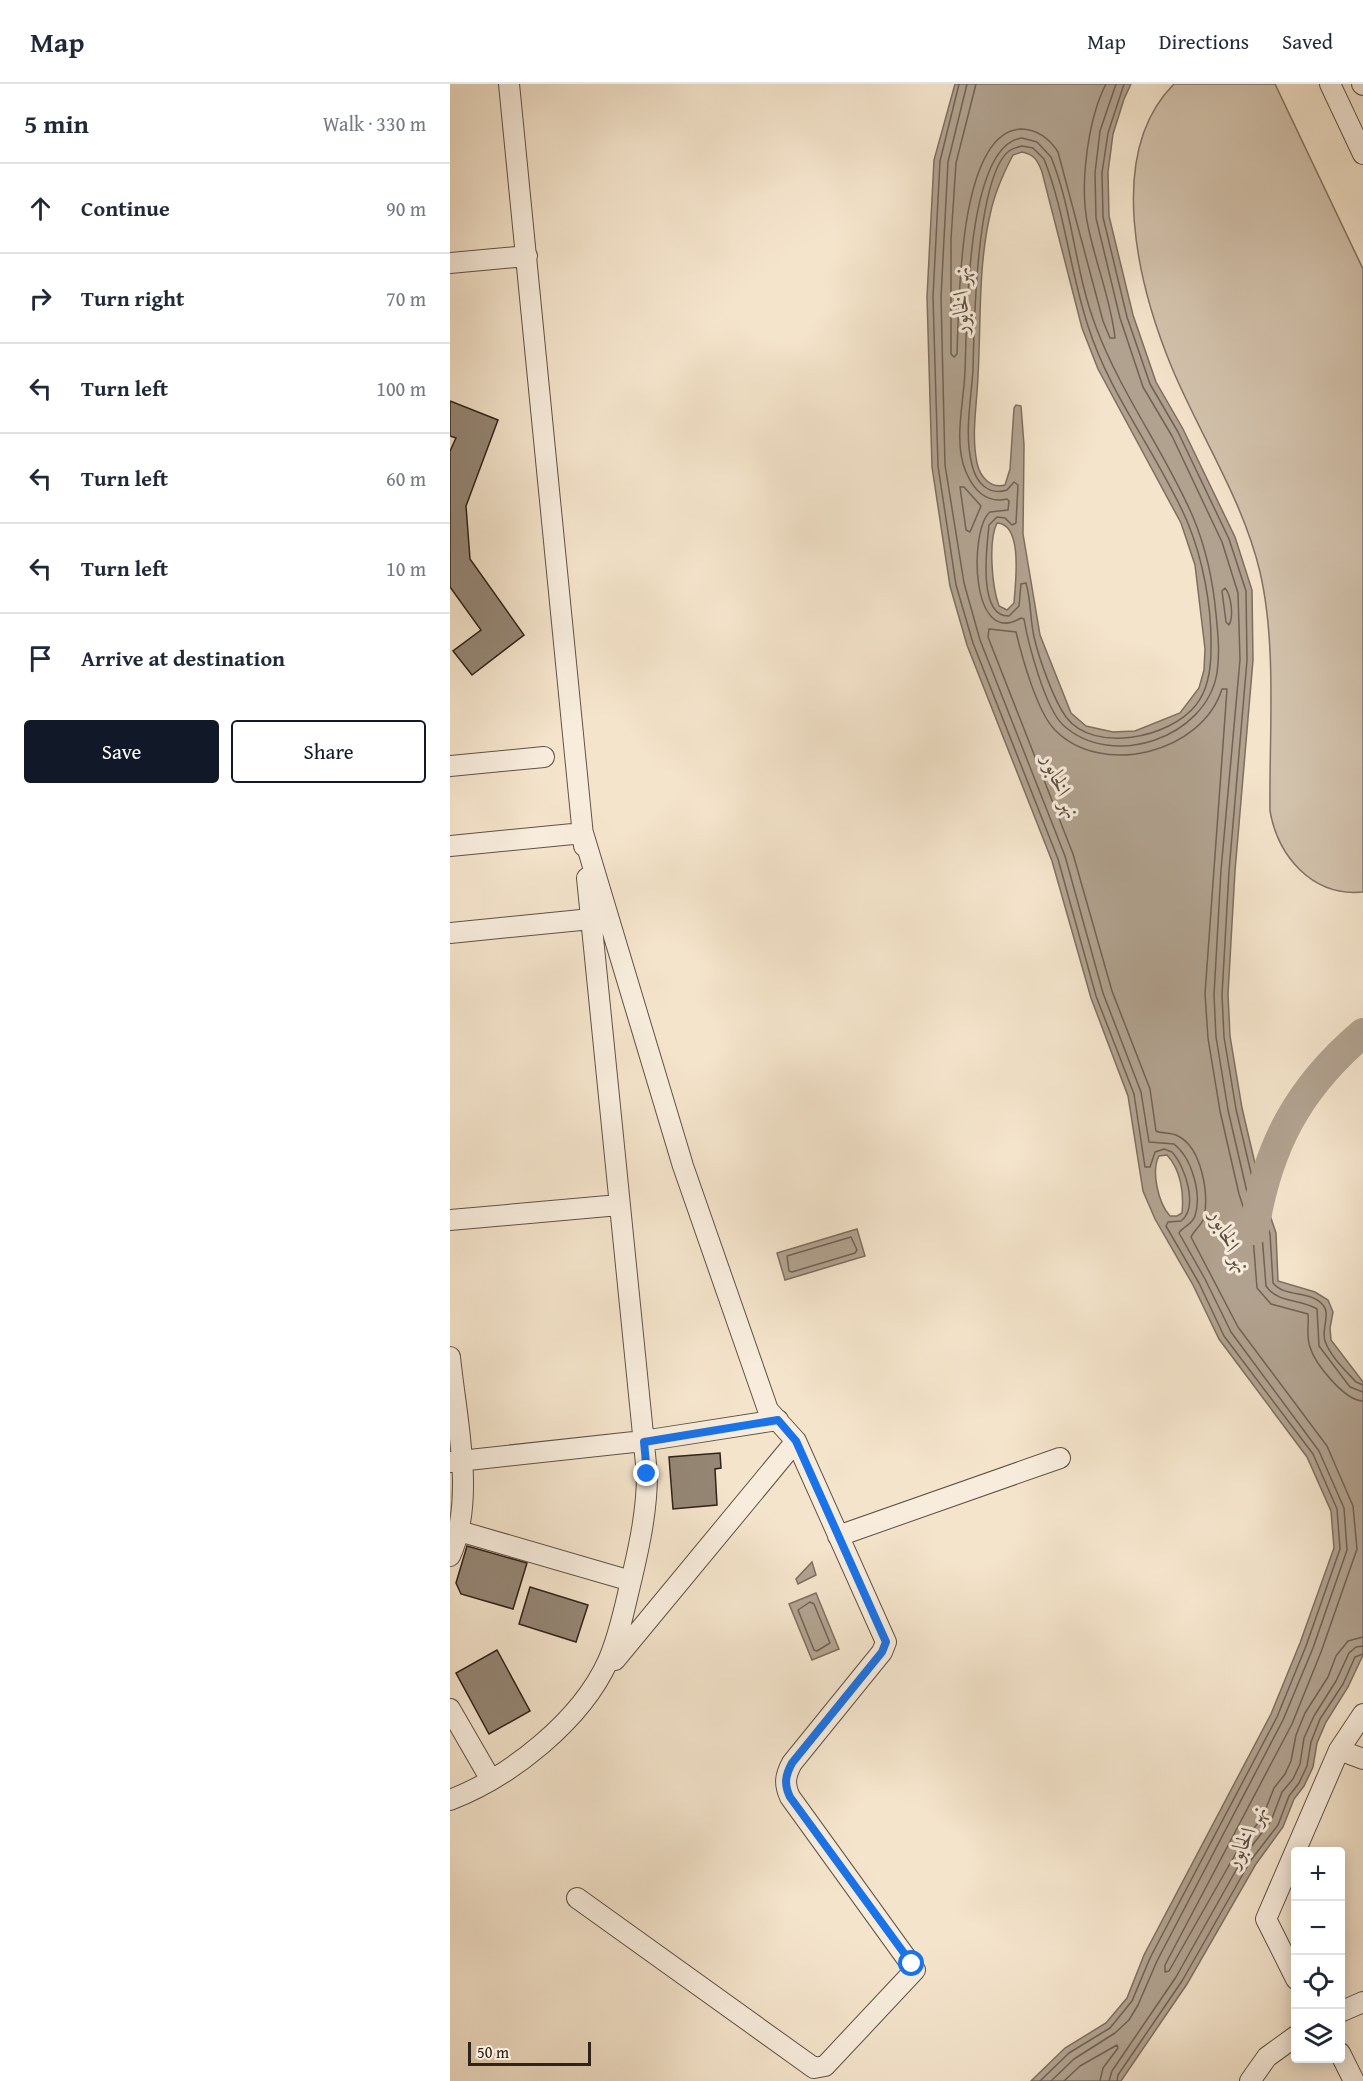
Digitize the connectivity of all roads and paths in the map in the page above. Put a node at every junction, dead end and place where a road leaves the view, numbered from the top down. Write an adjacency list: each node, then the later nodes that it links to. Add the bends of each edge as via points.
1 (509, 84): 4 (street)
2 (1330, 84): 3 (street)
3 (1363, 154)
4 (527, 256): 5 (street); 8 (street)
5 (450, 263)
6 (544, 757): 7 (street)
7 (450, 766)
8 (583, 833): 9 (street); 10 (street); 15 (street, via 683,1166 768,1410)
9 (450, 846)
10 (591, 919): 11 (street); 12 (street)
11 (450, 933)
12 (619, 1205): 13 (street); 17 (street)
13 (450, 1220)
14 (450, 1357): 19 (street)
15 (778, 1420): 16 (street); 17 (street)
16 (796, 1441): 21 (street); 24 (street)
17 (644, 1442): 19 (street); 23 (street, via 647,1494)
18 (1060, 1458): 21 (street)
19 (455, 1462): 20 (street, via 464,1502)
20 (459, 1531): 22 (street); 23 (street)
21 (838, 1536): 31 (street, via 886,1642 792,1763 785,1786 914,1972 825,2066 814,2068)
22 (450, 1556)
23 (631, 1581): 24 (street, via 616,1640)
24 (590, 1690): 29 (street, via 546,1739)
25 (450, 1709): 29 (street)
26 (1363, 1714): 27 (street)
27 (1339, 1750): 28 (street); 32 (street, via 1266,1919)
28 (1363, 1759)
29 (491, 1780): 30 (street)
30 (450, 1800)
31 (577, 1898)
32 (1291, 1969)
33 (1363, 2002): 34 (street)
34 (1345, 2010)
35 (1291, 2040): 37 (street, via 1267,2057)
36 (1345, 2062): 38 (street)
37 (1250, 2081)
38 (1354, 2081)

